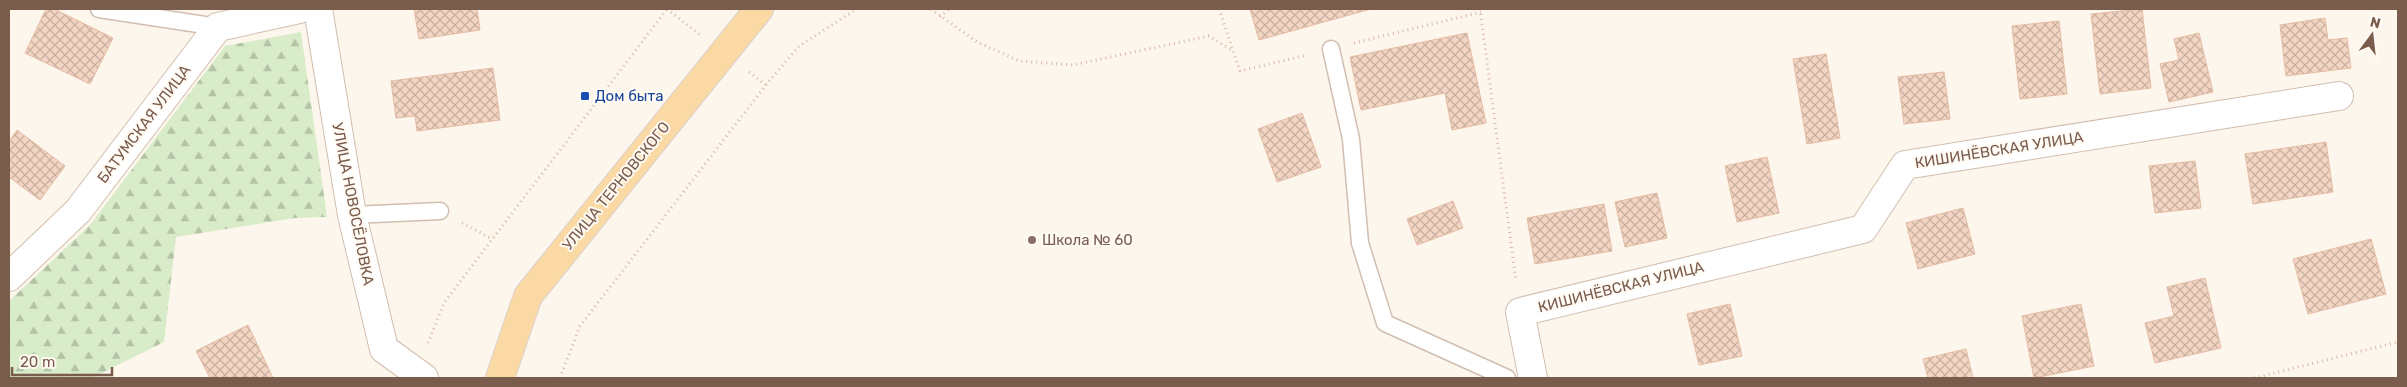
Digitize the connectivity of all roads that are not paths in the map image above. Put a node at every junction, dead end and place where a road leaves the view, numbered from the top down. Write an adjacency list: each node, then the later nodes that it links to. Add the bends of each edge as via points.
1 (98, 9): 5 (lane)
2 (299, 9): 5 (street)
3 (318, 9): 9 (street, УЛИЦА НОВОСЁЛОВКА)
4 (759, 9): 12 (main road, УЛИЦА ТЕРНОВСКОГО, via 528,296)
5 (218, 27): 10 (street, БАТУМСКАЯ УЛИЦА, via 78,211)
6 (1331, 49): 13 (lane, via 1351,139 1360,243 1385,323)
7 (2339, 96): 14 (street, КИШИНЁВСКАЯ УЛИЦА, via 1905,165 1863,229 1520,312)
8 (440, 211): 9 (lane)
9 (352, 215): 11 (street, УЛИЦА НОВОСЁЛОВКА, via 384,349)
10 (9, 277)
11 (420, 376)
12 (500, 378)
13 (1507, 378)
14 (1532, 378)

